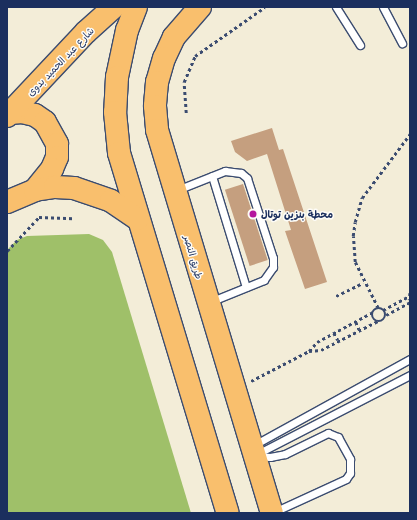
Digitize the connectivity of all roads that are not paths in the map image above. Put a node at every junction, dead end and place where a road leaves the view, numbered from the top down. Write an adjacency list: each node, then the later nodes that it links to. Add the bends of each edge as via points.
1 (114, 7): 8 (main road, شارع عبد الحميد بدوى, via 86,32)
2 (136, 7): 13 (main road, via 121,56 115,112 119,153)
3 (200, 7): 11 (main road, طريق النصر, via 174,37 157,82 157,130)
4 (336, 7): 7 (lane)
5 (383, 7): 6 (lane)
6 (402, 43)
7 (360, 45)
8 (8, 115): 10 (main road, via 22,112 35,115 45,122 57,144 57,157 52,169)
9 (212, 176): 11 (lane); 14 (lane); 14 (lane, via 233,170 247,178 273,258 270,275)
10 (35, 190): 12 (main road); 13 (main road, via 55,187 93,193)
11 (175, 191): 15 (main road, طريق النصر)
12 (7, 202)
13 (138, 219): 20 (main road)
14 (246, 287): 15 (lane)
15 (208, 303): 19 (main road, طريق النصر)
16 (410, 359): 17 (lane)
17 (403, 363): 18 (lane); 19 (lane)
18 (410, 375): 19 (lane)
19 (253, 451): 21 (main road, طريق النصر); 21 (lane, via 278,456 328,433 338,437 350,460 350,473 346,479)
20 (228, 513)
21 (272, 513)

